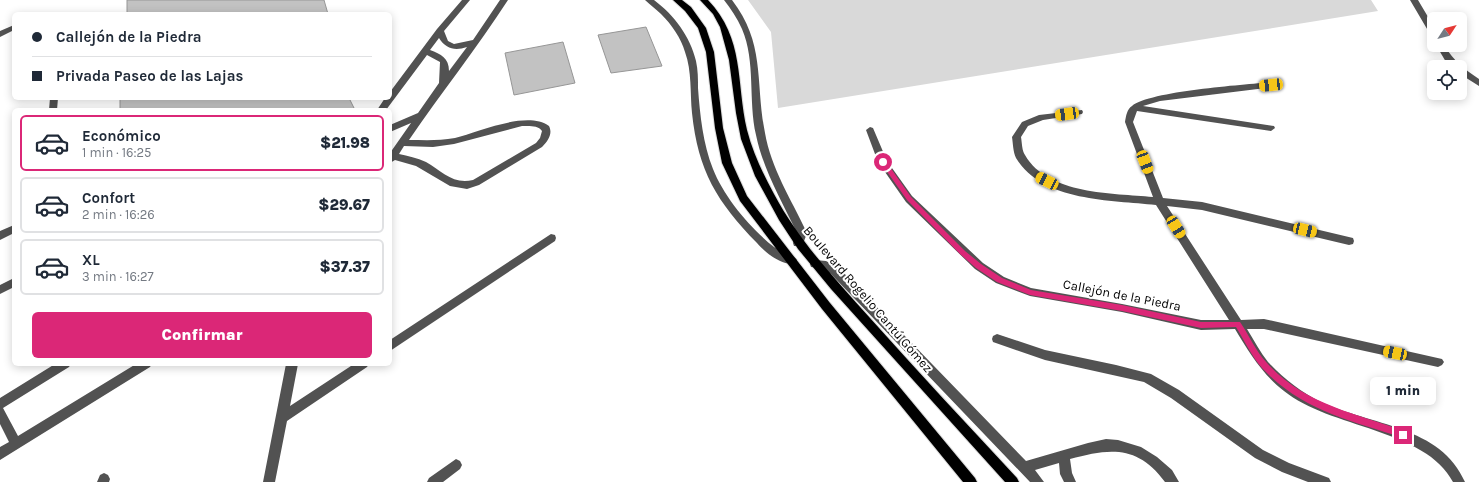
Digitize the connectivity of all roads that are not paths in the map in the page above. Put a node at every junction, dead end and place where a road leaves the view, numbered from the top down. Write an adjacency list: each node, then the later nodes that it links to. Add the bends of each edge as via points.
1 (466, 0): 10 (street)
2 (504, 0): 12 (street)
3 (649, 0): 33 (street, via 671,19 692,60 698,130 705,160 718,190 734,213 756,236 781,257)
4 (677, 0): 33 (main road, via 688,9 702,28 710,52 718,128 727,163 743,198)
5 (704, 0): 32 (main road, Boulevard Rogelio Cantú Gómez, via 724,24 732,48 743,130 754,165)
6 (728, 0): 32 (street, via 747,33 755,76 760,133 769,164 801,231)
7 (1414, 0): 8 (street)
8 (1427, 22)
9 (12, 29): 11 (street)
10 (440, 31): 12 (street, via 442,38 450,46 458,47); 13 (street)
11 (0, 34)
12 (475, 42): 16 (street)
13 (425, 51): 16 (street, via 444,61 446,66); 18 (street)
14 (1467, 75): 15 (street)
15 (1479, 83)
16 (443, 84): 21 (street)
17 (1271, 85): 19 (street, via 1160,98)
18 (392, 95)
19 (1134, 108): 23 (street); 27 (street, via 1129,122)
20 (1079, 112): 27 (street, via 1042,117 1025,124 1016,137 1020,156 1039,177 1055,185 1081,193)
21 (422, 115): 22 (street); 25 (street)
22 (392, 128)
23 (1271, 128)
24 (870, 130): 37 (street, Callejón de la Piedra, via 883,162 909,199 962,252 1000,280 1030,292 1201,325)
25 (404, 142): 26 (street); 26 (street, via 433,144 454,141 532,122 542,124 547,134 539,145 466,187 452,184 423,165)
26 (392, 158)
27 (1160, 202): 31 (street, via 1202,206); 37 (street)
28 (12, 230): 29 (street)
29 (0, 236)
30 (551, 238): 39 (street)
31 (1349, 241)
32 (798, 244): 34 (main road, Boulevard Rogelio Cantú Gómez)
33 (792, 260): 55 (main road, via 826,306)
34 (815, 264): 52 (street, via 822,264 835,271); 56 (main road, Boulevard Rogelio Cantú Gómez)
35 (12, 283): 36 (street)
36 (0, 290)
37 (1238, 324): 40 (street, Callejón de la Piedra, via 1264,324); 61 (street, via 1264,365 1288,388 1318,406 1413,438 1442,458 1453,470)
38 (997, 339): 60 (street, via 1045,355 1147,378 1175,394 1259,454 1286,468)
39 (392, 345)
40 (1438, 362)
41 (62, 366): 45 (street)
42 (143, 366): 48 (street)
43 (292, 366): 47 (street)
44 (360, 366): 47 (street)
45 (0, 404)
46 (0, 412): 48 (street)
47 (281, 418): 53 (street)
48 (16, 444): 49 (street)
49 (0, 454)
50 (1064, 455): 52 (street); 58 (street, via 1066,474); 59 (street, via 1107,445 1132,449 1160,467)
51 (456, 464): 54 (street)
52 (1024, 468): 57 (street)
53 (269, 482)
54 (433, 482)
55 (971, 482)
56 (1013, 482)
57 (1038, 482)
58 (1070, 482)
59 (1173, 482)
60 (1325, 482)
61 (1459, 482)

